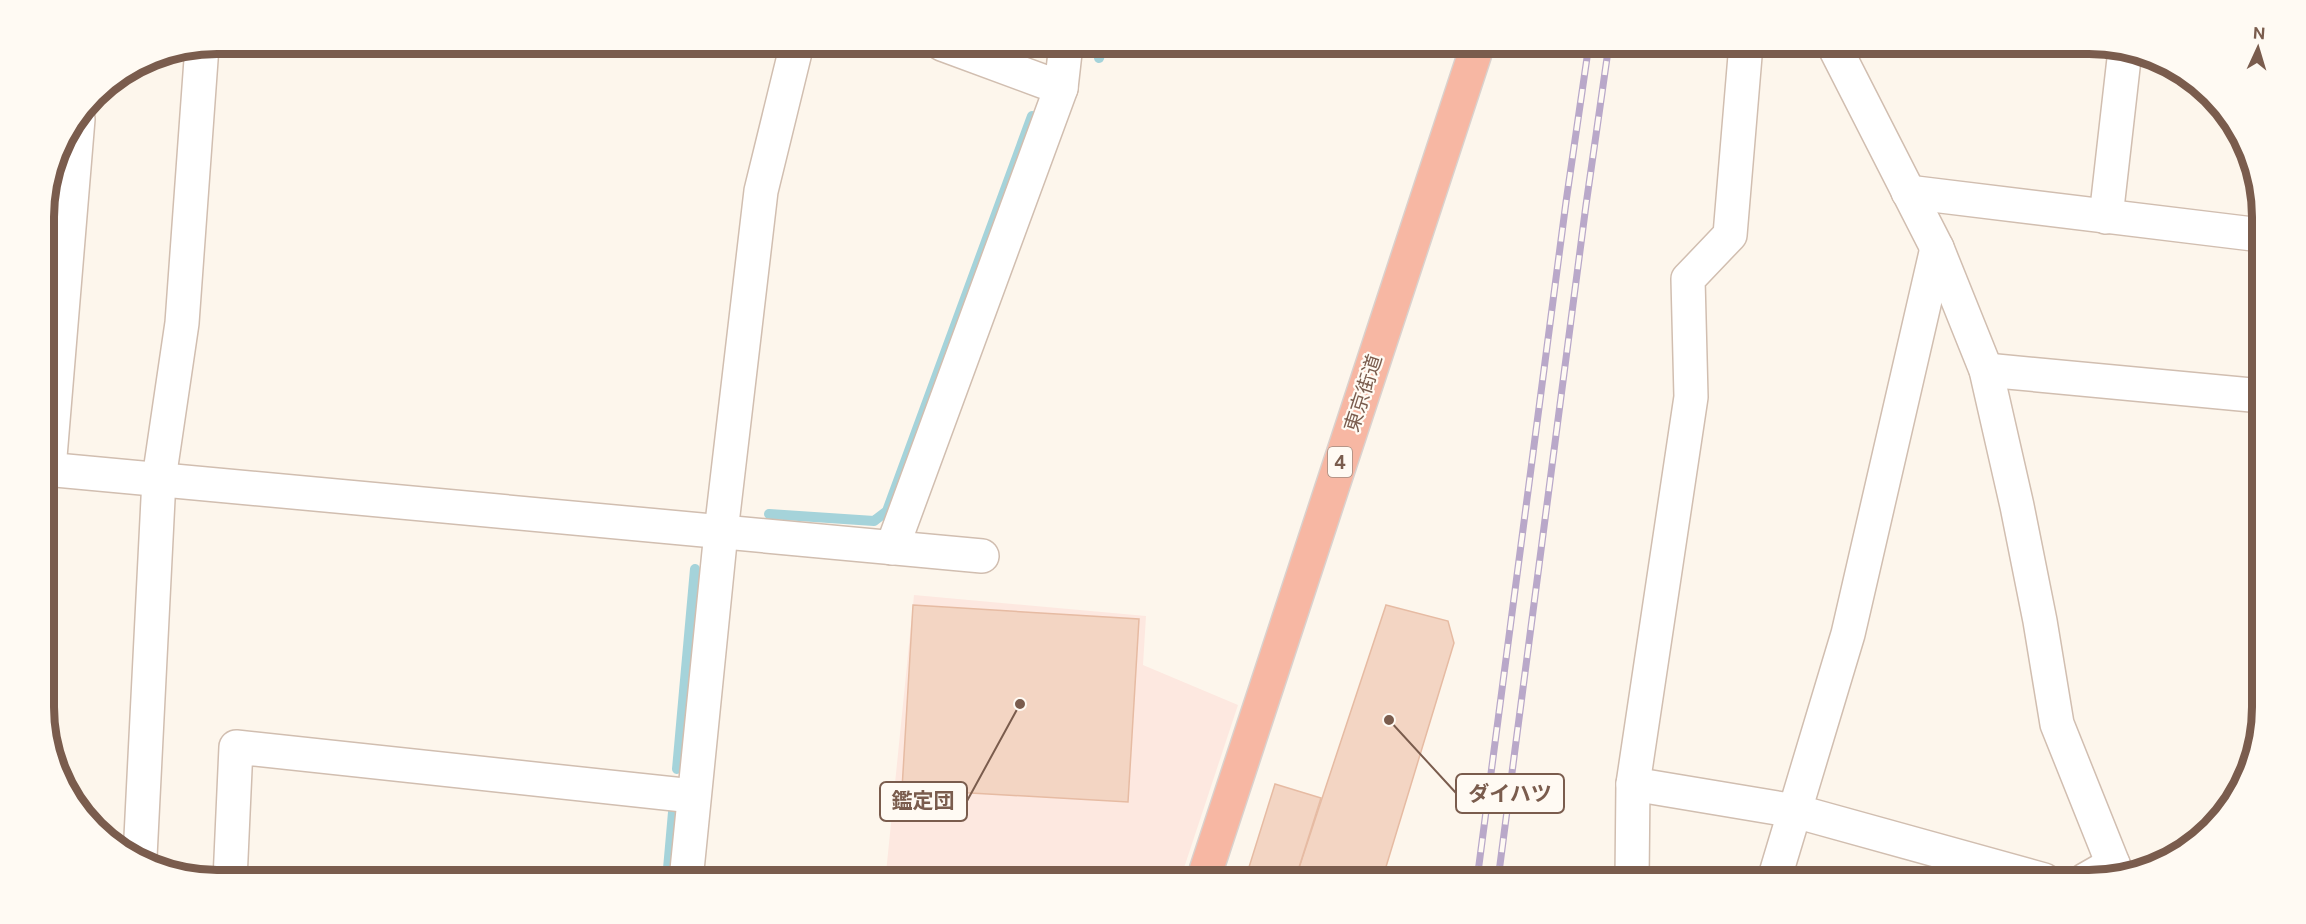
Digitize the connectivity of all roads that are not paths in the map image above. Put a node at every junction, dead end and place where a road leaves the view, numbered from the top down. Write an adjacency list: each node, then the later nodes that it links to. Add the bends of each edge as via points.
1 (794, 54): 21 (street, via 760,191)
2 (969, 54): 9 (street)
3 (1065, 54): 9 (street)
4 (1475, 54): 31 (highway, 東京街道 / 4)
5 (1745, 54): 24 (street, via 1730,235 1688,279 1691,396)
6 (1838, 54): 12 (street)
7 (201, 55): 20 (street, via 182,323)
8 (2124, 58): 13 (street)
9 (1061, 88): 22 (street)
10 (70, 149): 11 (street)
11 (64, 168): 16 (street)
12 (1908, 192): 13 (street); 15 (street)
13 (2106, 217): 14 (street)
14 (2252, 234)
15 (1937, 248): 17 (street); 26 (street, via 1848,634)
16 (54, 345)
17 (1986, 370): 18 (street); 28 (street, via 2017,506 2057,724)
18 (2252, 395)
19 (54, 470): 20 (street)
20 (159, 479): 21 (street); 27 (street)
21 (721, 532): 22 (street); 25 (street)
22 (892, 548): 23 (street)
23 (982, 556)
24 (1633, 784): 26 (street); 32 (street)
25 (693, 796): 29 (street, via 236,747); 30 (street)
26 (1795, 811): 33 (street); 34 (street)
27 (140, 850)
28 (2115, 868)
29 (230, 870)
30 (687, 870)
31 (1206, 870)
32 (1632, 870)
33 (1777, 870)
34 (2008, 870)

